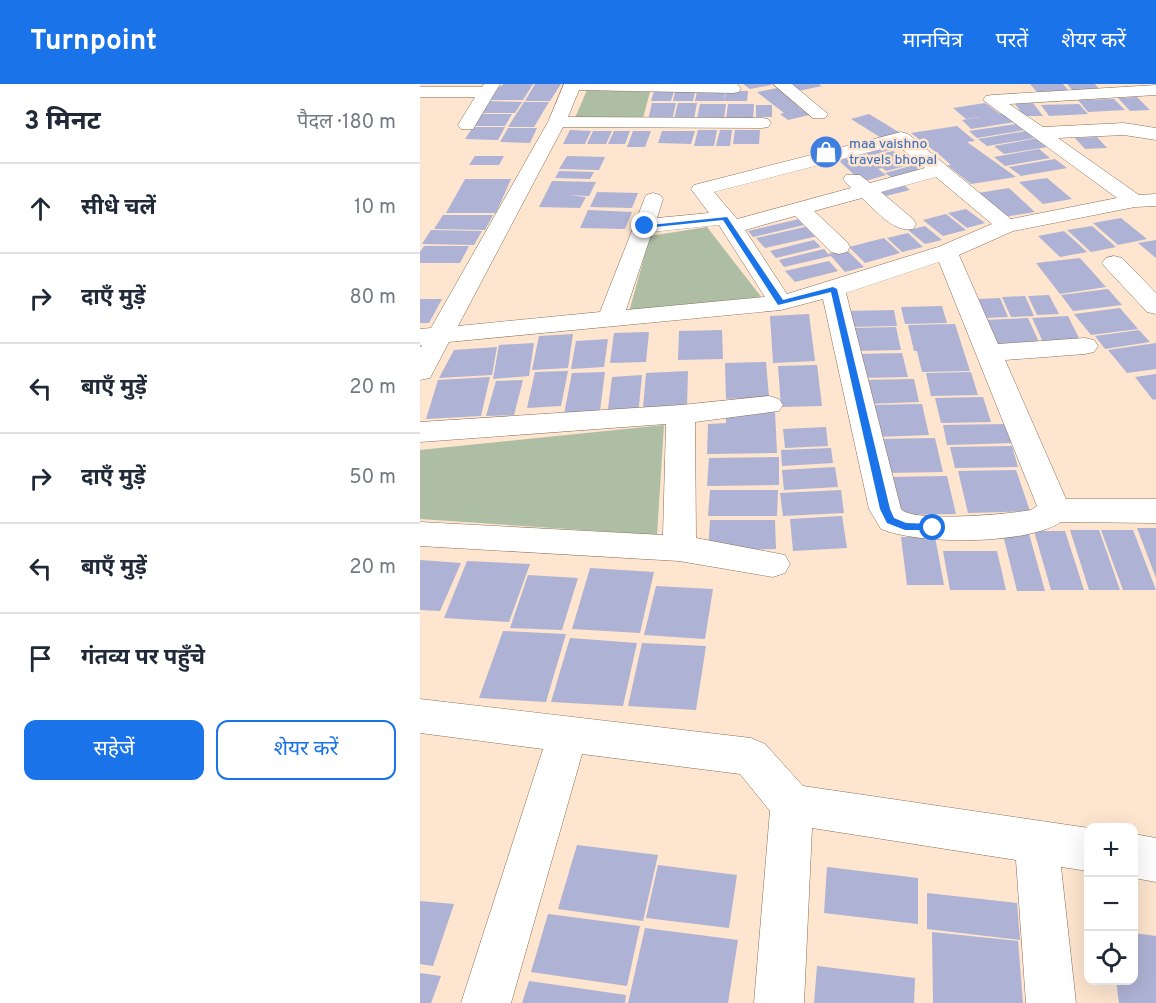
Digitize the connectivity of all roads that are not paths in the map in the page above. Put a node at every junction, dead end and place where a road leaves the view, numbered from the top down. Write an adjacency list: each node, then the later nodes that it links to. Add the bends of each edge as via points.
1 (781, 84): 10 (street)
2 (573, 85): 4 (street); 11 (street)
3 (489, 88): 8 (street); 13 (street)
4 (733, 88)
5 (1122, 88): 6 (street); 7 (street); 9 (street, via 1150,101)
6 (1156, 90)
7 (1024, 91): 14 (street, via 992,100)
8 (420, 92)
9 (1153, 110)
10 (819, 114)
11 (557, 122): 12 (street); 33 (street)
12 (762, 123)
13 (467, 125)
14 (1038, 133): 15 (street, via 1124,129); 20 (street)
15 (1156, 134)
16 (827, 157): 17 (street, via 901,138); 18 (street); 22 (street, via 701,189)
17 (939, 170): 18 (street); 25 (street)
18 (867, 191): 21 (street); 23 (street)
19 (653, 199): 24 (street)
20 (1145, 200): 25 (street)
21 (800, 209): 22 (street); 26 (street)
22 (729, 223): 24 (street); 31 (street)
23 (905, 224)
24 (645, 226): 32 (street)
25 (1007, 226): 27 (street)
26 (839, 247)
27 (946, 252): 29 (street); 35 (street)
28 (1114, 263): 30 (street)
29 (833, 289): 31 (street); 40 (street, via 885,509 891,520 905,526 933,528 1027,523)
30 (1151, 294)
31 (781, 303): 32 (street)
32 (610, 320): 33 (street)
33 (431, 336): 36 (street)
34 (1085, 346): 35 (street)
35 (989, 353): 40 (street)
36 (420, 372)
37 (769, 405): 38 (street)
38 (681, 414): 39 (street); 43 (street)
39 (420, 432)
40 (1055, 510): 41 (street)
41 (1156, 511)
42 (420, 534): 43 (street)
43 (679, 548): 44 (street)
44 (773, 564)
45 (420, 717): 46 (street)
46 (568, 734): 47 (street, via 751,757); 52 (street)
47 (792, 805): 48 (street); 53 (street)
48 (1036, 842): 49 (street); 54 (street)
49 (1084, 848)
50 (1138, 857): 51 (street)
51 (1156, 860)
52 (486, 1003)
53 (779, 1003)
54 (1051, 1003)

